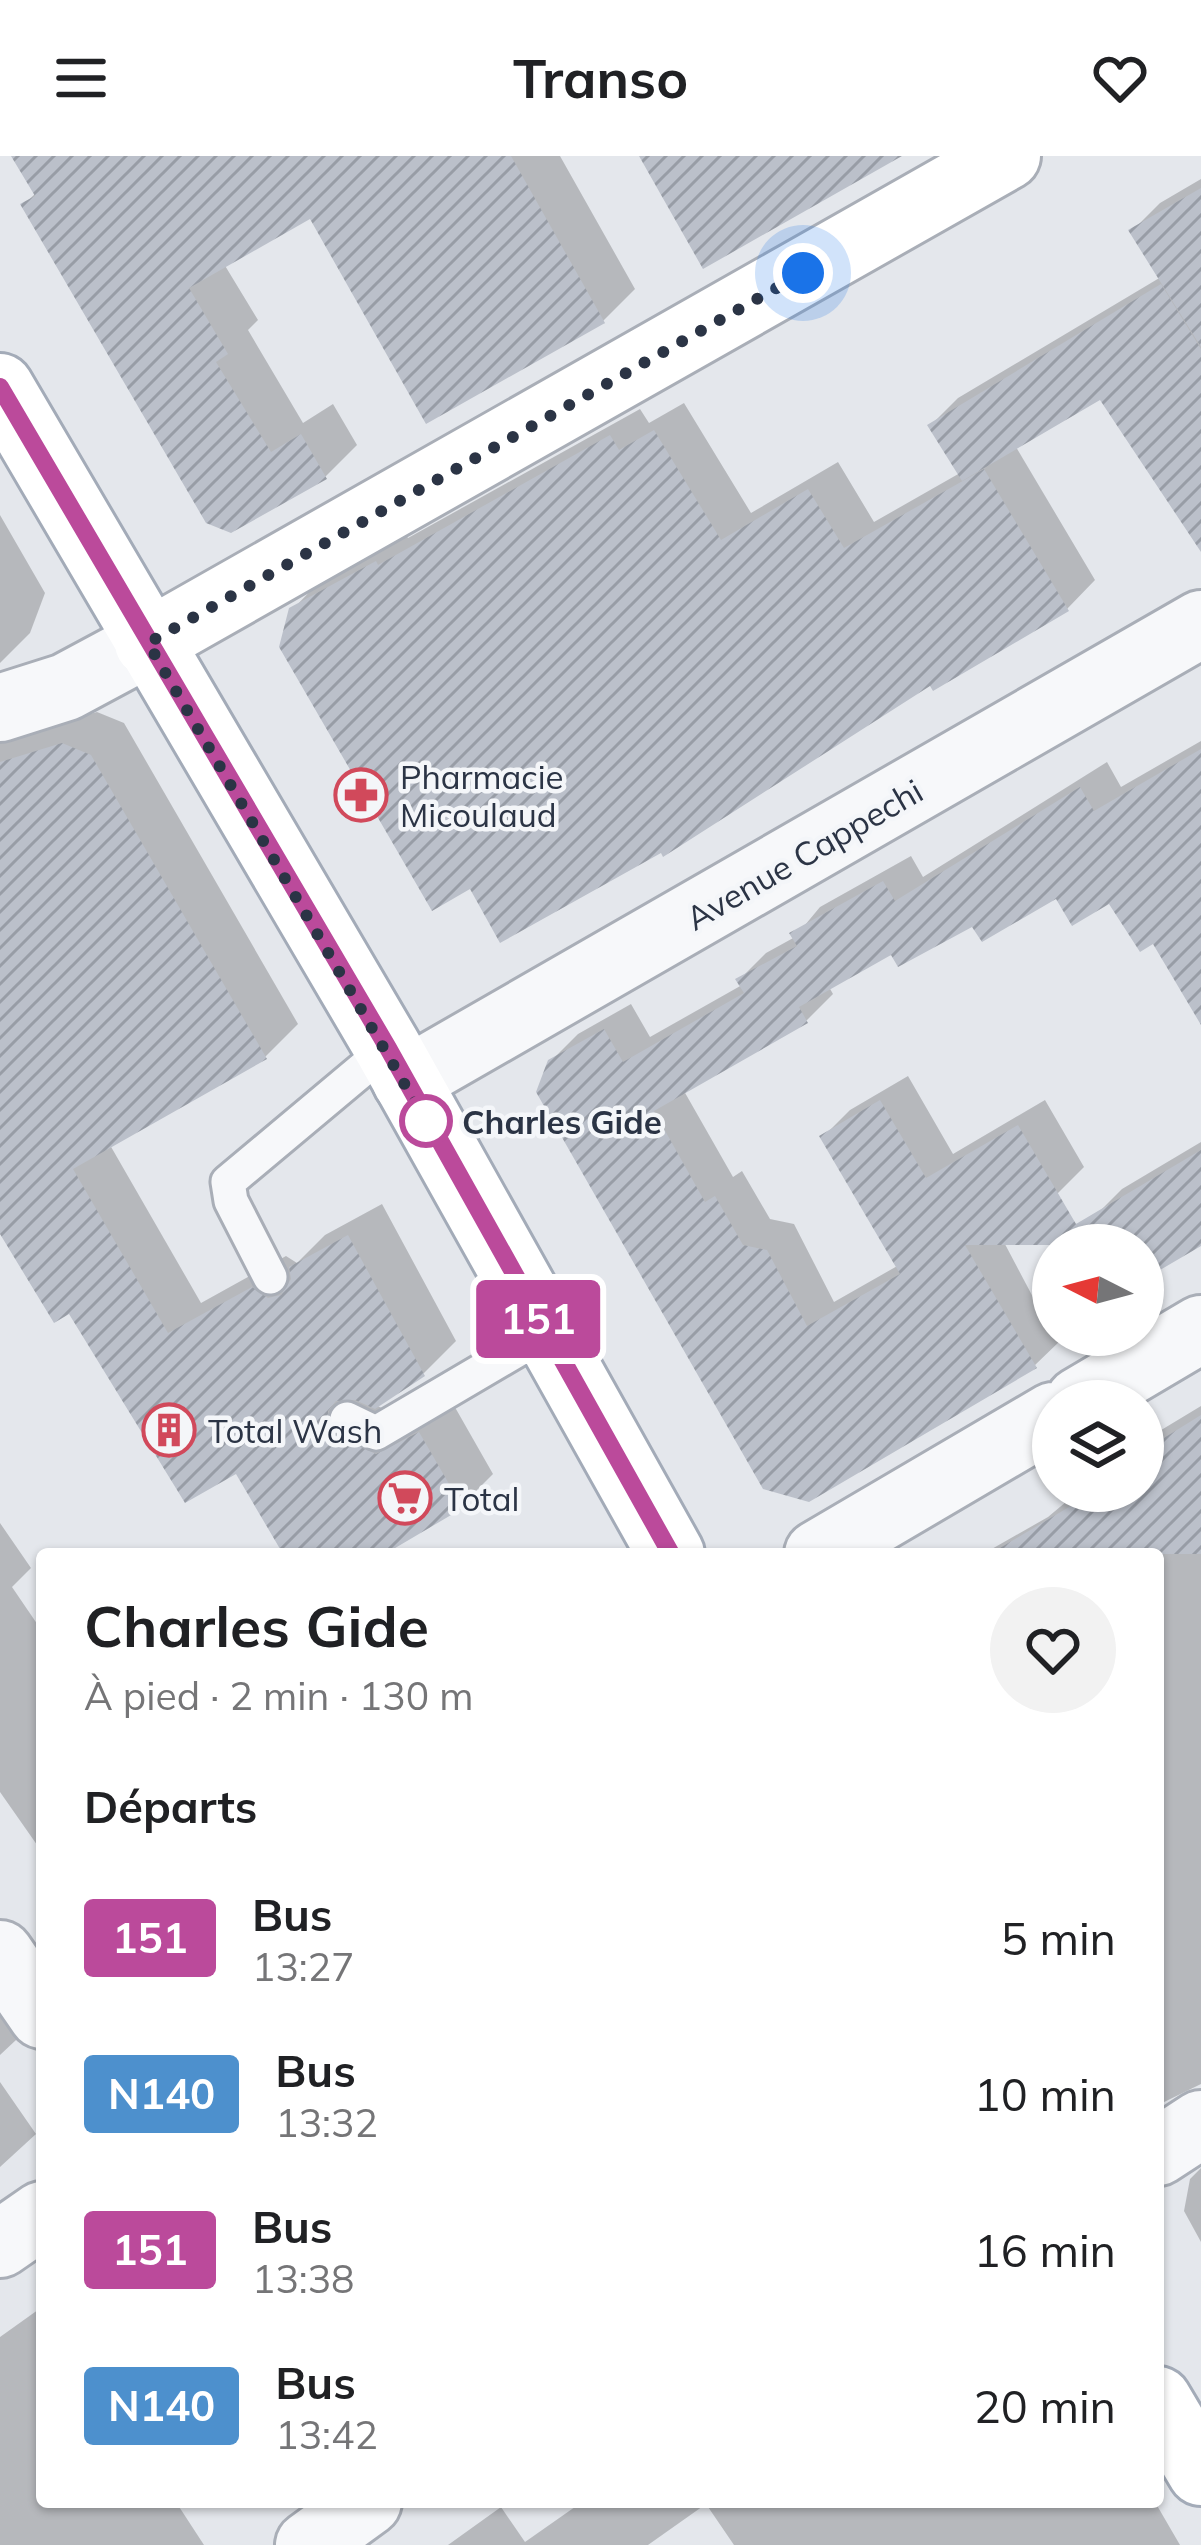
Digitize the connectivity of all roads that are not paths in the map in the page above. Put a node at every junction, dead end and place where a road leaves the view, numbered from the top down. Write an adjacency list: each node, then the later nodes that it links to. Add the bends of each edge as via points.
1 (1007, 156): 4 (main road)
2 (0, 387): 4 (main road)
3 (1201, 624): 6 (street, Avenue Cappechi)
4 (148, 643): 5 (street, via 66,687); 6 (main road)
5 (0, 708)
6 (397, 1065): 7 (lane, via 227,1182); 9 (main road)
7 (270, 1277)
8 (1201, 1329): 10 (street)
9 (546, 1333): 11 (lane, via 376,1433); 13 (main road)
10 (1115, 1380)
11 (347, 1419)
12 (1032, 1428): 14 (street)
13 (668, 1548)
14 (828, 1548)
15 (0, 1954): 16 (street)
16 (36, 2006)
17 (1201, 2124): 18 (street)
18 (1164, 2148)
19 (36, 2219): 20 (street)
20 (0, 2244)
21 (1164, 2410): 22 (main road)
22 (1201, 2472)
23 (360, 2508): 24 (street)
24 (309, 2545)

